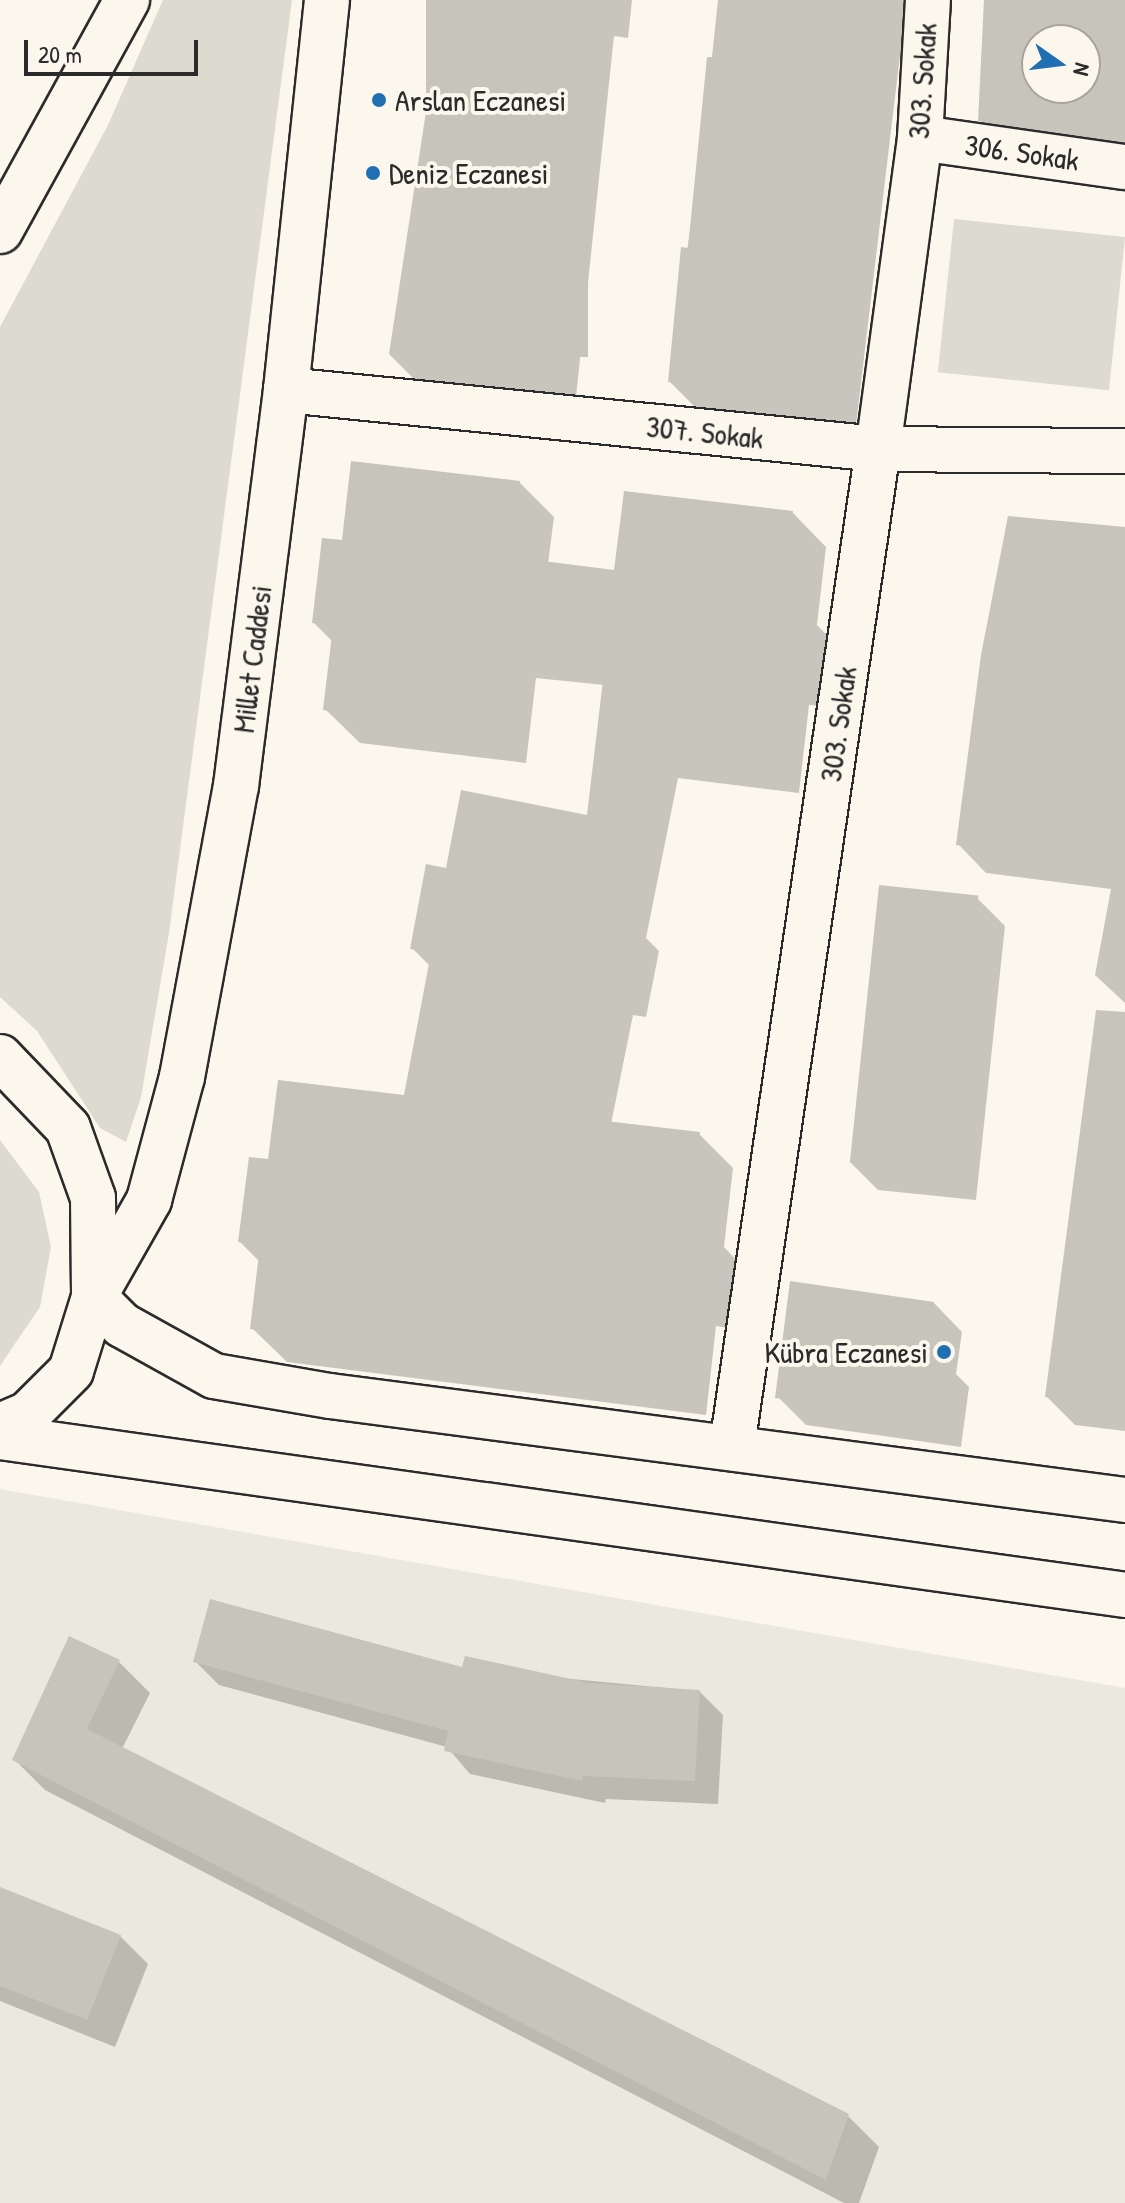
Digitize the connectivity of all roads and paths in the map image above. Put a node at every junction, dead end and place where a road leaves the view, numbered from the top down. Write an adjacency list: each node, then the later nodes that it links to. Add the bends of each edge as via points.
1 (127, 0): 6 (street)
2 (327, 0): 7 (street, Millet Caddesi)
3 (928, 0): 4 (street, 303. Sokak)
4 (920, 138): 5 (street, 306. Sokak); 8 (street, 303. Sokak)
5 (1125, 167)
6 (0, 231)
7 (286, 390): 8 (street, 307. Sokak); 11 (street, Millet Caddesi, via 236,786 182,1077 149,1200)
8 (878, 449): 9 (street, 307. Sokak); 14 (street, 303. Sokak)
9 (1125, 451)
10 (0, 1057): 11 (street, via 68,1128 93,1198)
11 (94, 1297): 12 (street, via 71,1371 28,1414); 14 (street, via 122,1325 214,1376 330,1396)
12 (0, 1426)
13 (0, 1437): 16 (street)
14 (732, 1446): 15 (street)
15 (1125, 1500)
16 (1125, 1595)

